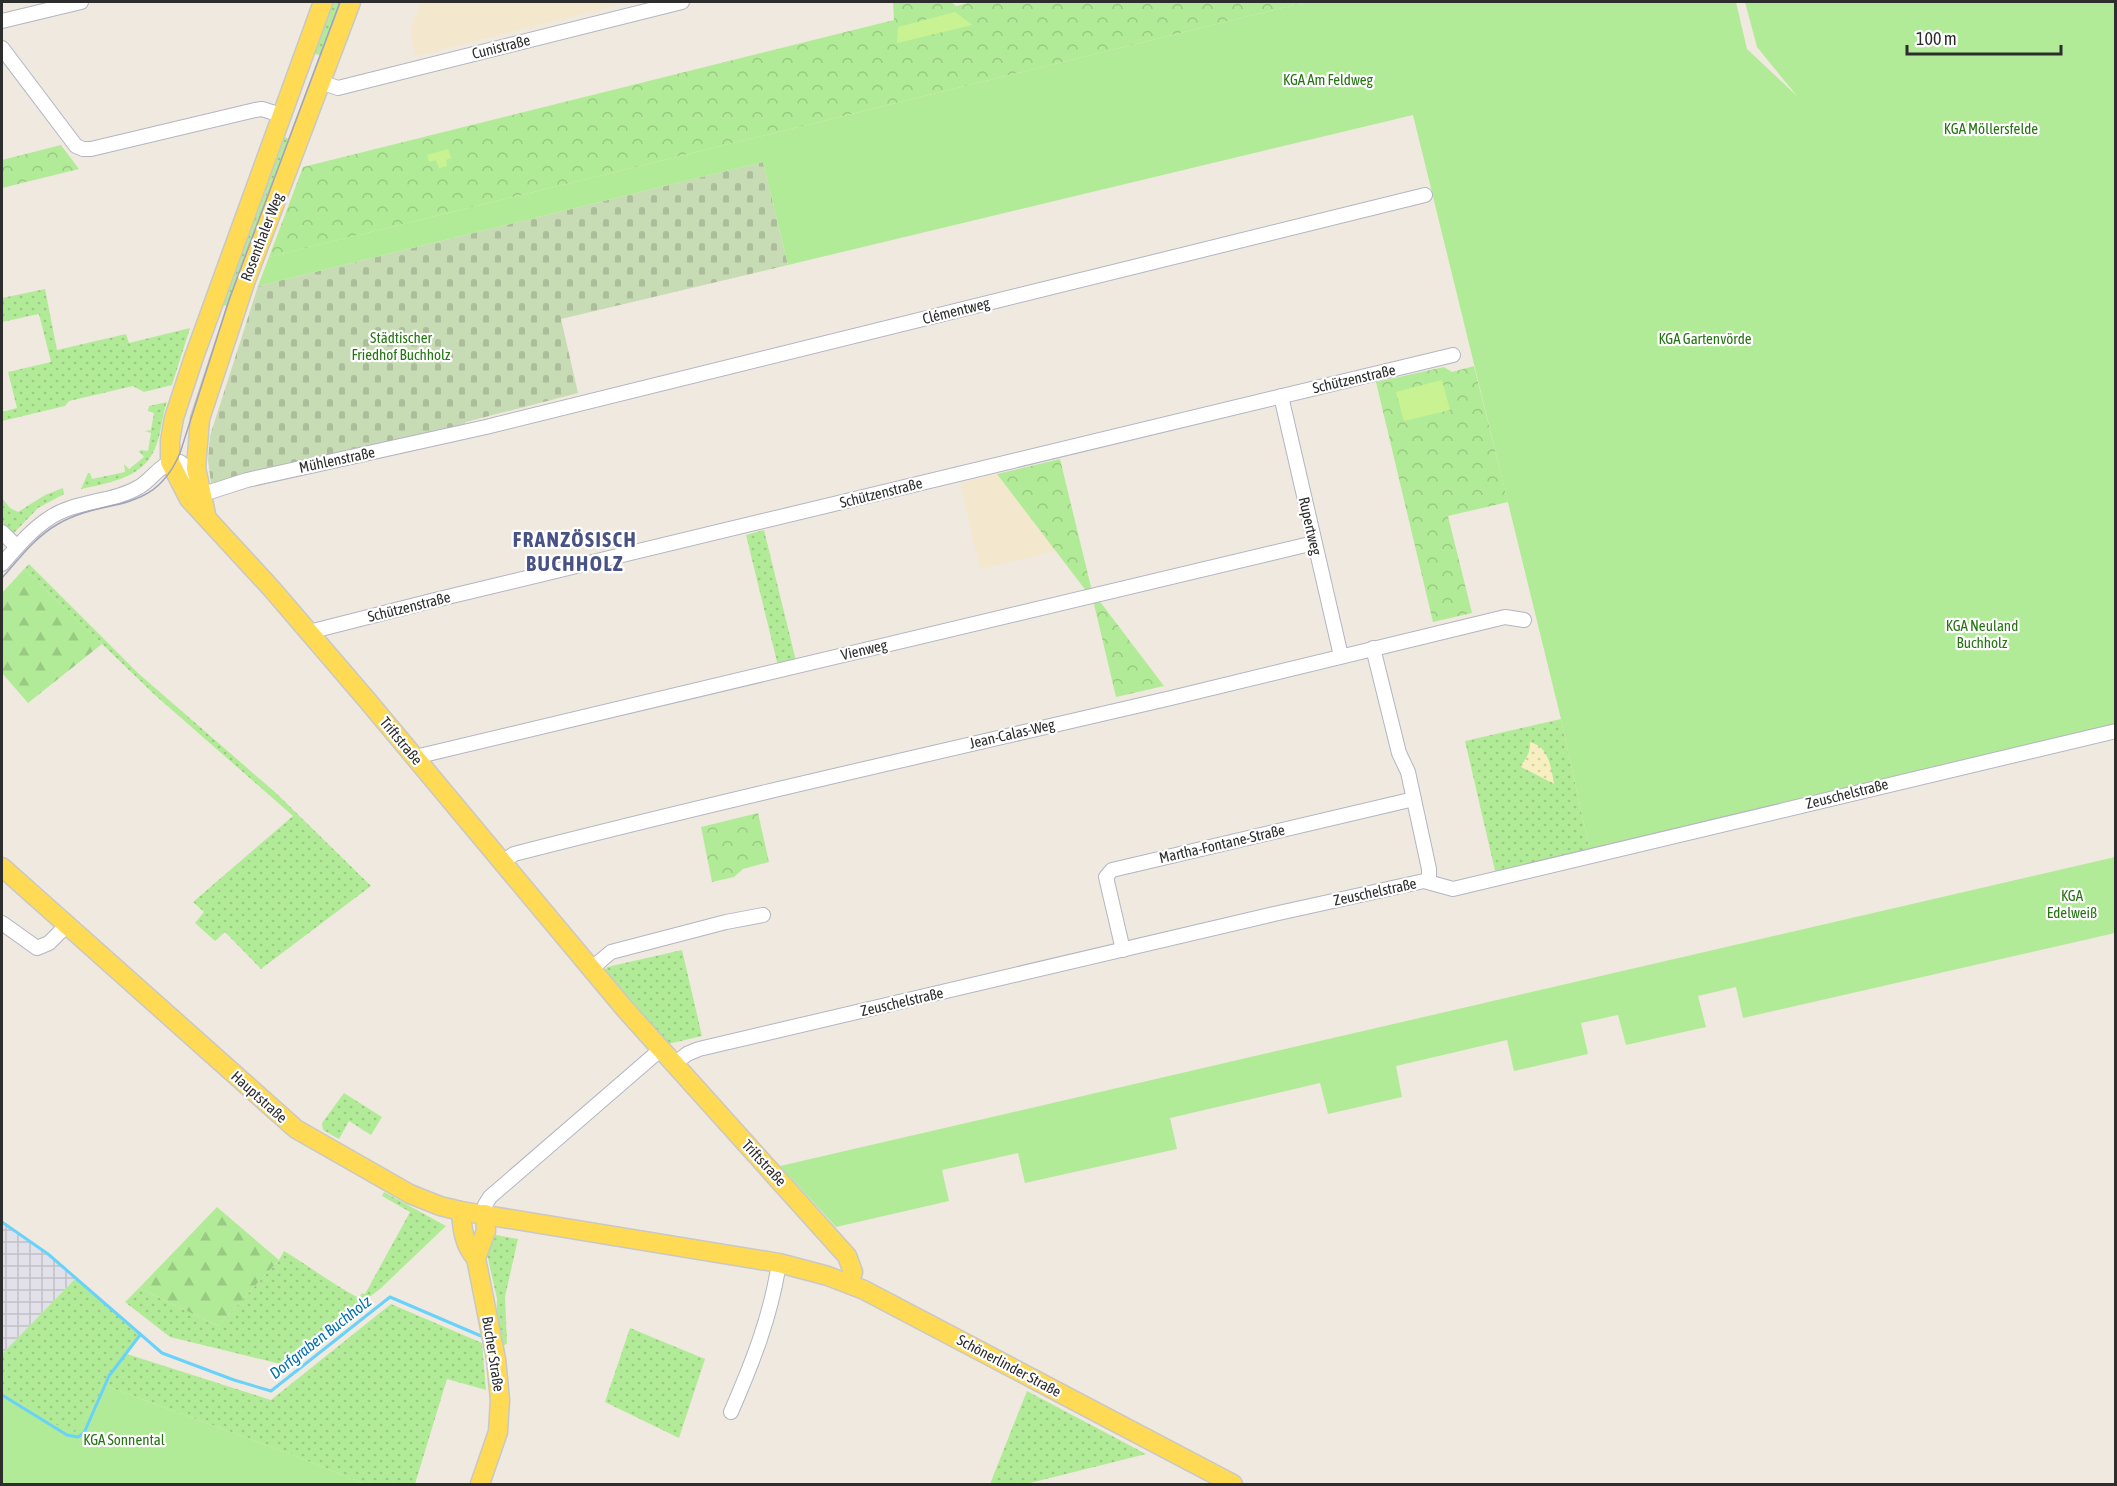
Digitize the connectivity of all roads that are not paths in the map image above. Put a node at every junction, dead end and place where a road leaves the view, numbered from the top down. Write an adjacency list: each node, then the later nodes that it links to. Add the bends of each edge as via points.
1 (81, 2): 5 (street)
2 (323, 2): 7 (main road, Rosenthaler Weg)
3 (351, 2): 8 (main road, Rosenthaler Weg)
4 (682, 2): 8 (street, Cunistraße, via 338,88)
5 (2, 21)
6 (2, 48): 9 (street, via 76,146 91,149 255,110)
7 (297, 73): 8 (main road); 9 (main road, Rosenthaler Weg)
8 (320, 82): 10 (main road, Rosenthaler Weg)
9 (281, 115): 10 (main road); 15 (main road, Rosenthaler Weg, via 181,395 170,441)
10 (305, 124): 16 (main road, Rosenthaler Weg, via 246,280 201,419 196,447)
11 (1425, 195): 14 (street, Clémentweg)
12 (1453, 355): 13 (street, Schützenstraße)
13 (1281, 396): 18 (street, Rupertweg); 22 (street, Schützenstraße)
14 (486, 427): 16 (street, Mühlenstraße)
15 (170, 462): 16 (main road, Triftstraße); 19 (street, via 130,492 59,513)
16 (196, 490): 22 (main road, Triftstraße, via 207,516)
17 (2, 532): 19 (street)
18 (1314, 543): 24 (street, Rupertweg); 26 (street, Vienweg)
19 (17, 547): 20 (street)
20 (2, 564)
21 (1524, 620): 23 (street, Jean-Calas-Weg, via 1504,617)
22 (309, 632): 26 (main road, Triftstraße)
23 (1373, 648): 24 (street, Jean-Calas-Weg); 27 (street)
24 (1341, 656): 28 (street, Jean-Calas-Weg, via 652,819 514,854)
25 (2115, 731): 30 (street, Zeuschelstraße, via 1453,889)
26 (415, 757): 28 (main road, Triftstraße)
27 (1414, 799): 30 (street); 34 (street, Martha-Fontane-Straße, via 1112,870 1106,877)
28 (503, 862): 35 (main road, Triftstraße)
29 (2, 867): 33 (main road, Hauptstraße)
30 (1430, 882): 34 (street, Zeuschelstraße)
31 (763, 915): 35 (street, via 611,952)
32 (2, 923): 33 (street, via 37,948 49,943)
33 (67, 925): 38 (main road, Hauptstraße, via 296,1129 410,1194)
34 (1123, 950): 37 (street, Zeuschelstraße, via 699,1049)
35 (591, 969): 36 (main road, Triftstraße)
36 (660, 1050): 37 (main road, Triftstraße); 39 (street, via 490,1197)
37 (673, 1065): 42 (main road, Triftstraße, via 847,1256 853,1272)
38 (461, 1211): 39 (main road, Hauptstraße); 40 (main road, Bucher Straße, via 469,1251)
39 (485, 1214): 40 (main road, via 486,1231); 41 (main road, Schönerlinder Straße)
40 (476, 1258): 44 (main road, Bucher Straße, via 500,1400 498,1432)
41 (779, 1263): 42 (main road, Schönerlinder Straße); 43 (street, via 764,1331)
42 (849, 1284): 45 (main road, Schönerlinder Straße)
43 (731, 1412)
44 (480, 1485)
45 (1233, 1485)

